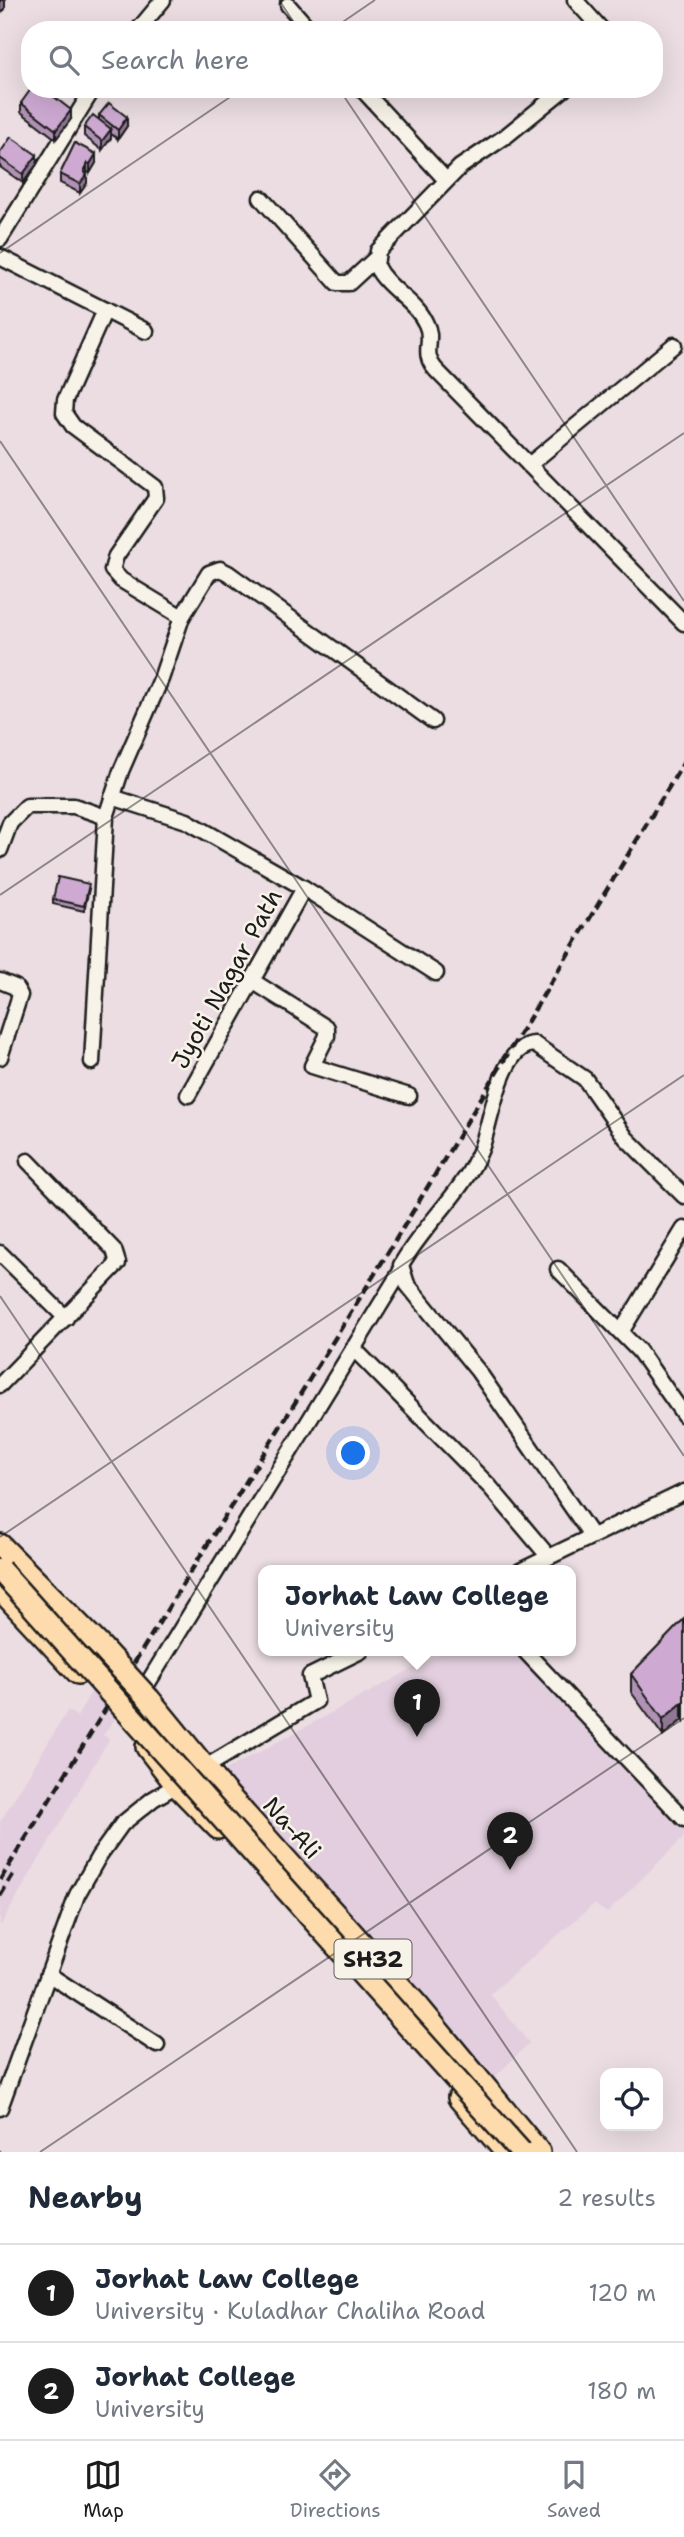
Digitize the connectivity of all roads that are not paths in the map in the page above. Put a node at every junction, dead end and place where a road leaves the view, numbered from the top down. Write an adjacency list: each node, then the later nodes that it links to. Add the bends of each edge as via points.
1 (575, 0): 6 (street)
2 (160, 1): 4 (street)
3 (288, 5): 5 (street)
4 (145, 21)
5 (302, 21)
6 (594, 21)
7 (87, 98): 12 (street)
8 (370, 98): 10 (street)
9 (552, 98): 10 (street)
10 (446, 180): 14 (street)
11 (261, 198): 14 (street, via 337,283 349,283)
12 (0, 239)
13 (0, 257): 15 (street)
14 (375, 259): 18 (street, via 379,272 427,325 430,364)
15 (105, 310): 16 (street); 19 (street, via 65,400 64,413 73,426 155,487 156,498 116,556 113,570 121,580)
16 (146, 331)
17 (674, 345): 18 (street)
18 (529, 465): 20 (street)
19 (182, 617): 21 (street, via 209,573 220,569); 22 (street)
20 (684, 623)
21 (433, 721)
22 (112, 797): 23 (street); 25 (street, Jyoti Nagar Path, via 187,821)
23 (106, 817): 24 (street, via 74,807 26,806 10,823); 30 (street)
24 (0, 850)
25 (304, 888): 26 (street); 28 (street, Jyoti Nagar Path)
26 (436, 973)
27 (0, 981): 29 (street, via 15,987 20,995)
28 (254, 982): 31 (street, Jyoti Nagar Path); 32 (street, via 327,1028 312,1066)
29 (0, 1057)
30 (92, 1062)
31 (188, 1096)
32 (409, 1096)
33 (28, 1161): 40 (street, via 118,1256 113,1269)
34 (678, 1177): 35 (street); 39 (street, via 626,1138 585,1079 534,1044 526,1044 513,1055 502,1080 477,1158)
35 (684, 1196)
36 (684, 1229): 41 (street)
37 (0, 1253): 40 (street)
38 (558, 1269): 41 (street)
39 (401, 1271): 42 (street); 46 (street, via 507,1411)
40 (66, 1318): 43 (street)
41 (621, 1332): 44 (street)
42 (353, 1348): 48 (street, via 490,1487); 54 (street)
43 (0, 1385)
44 (684, 1415)
45 (684, 1492): 46 (street)
46 (592, 1535): 48 (street)
47 (0, 1545): 54 (main road, Na-Ali / SH32, bridge)
48 (549, 1557): 49 (street)
49 (532, 1565)
50 (0, 1570): 62 (main road, bridge)
51 (0, 1589): 56 (main road)
52 (351, 1656): 55 (street, via 310,1676 316,1700)
53 (530, 1656): 57 (street)
54 (146, 1695): 55 (main road, Na-Ali / SH32)
55 (206, 1766): 56 (street); 63 (main road, Na-Ali / SH32)
56 (177, 1786): 58 (street, via 137,1811 108,1840 77,1895); 61 (main road)
57 (683, 1814)
58 (48, 1974): 59 (street); 60 (street)
59 (157, 2045)
60 (0, 2108)
61 (506, 2152)
62 (521, 2152)
63 (539, 2152)

